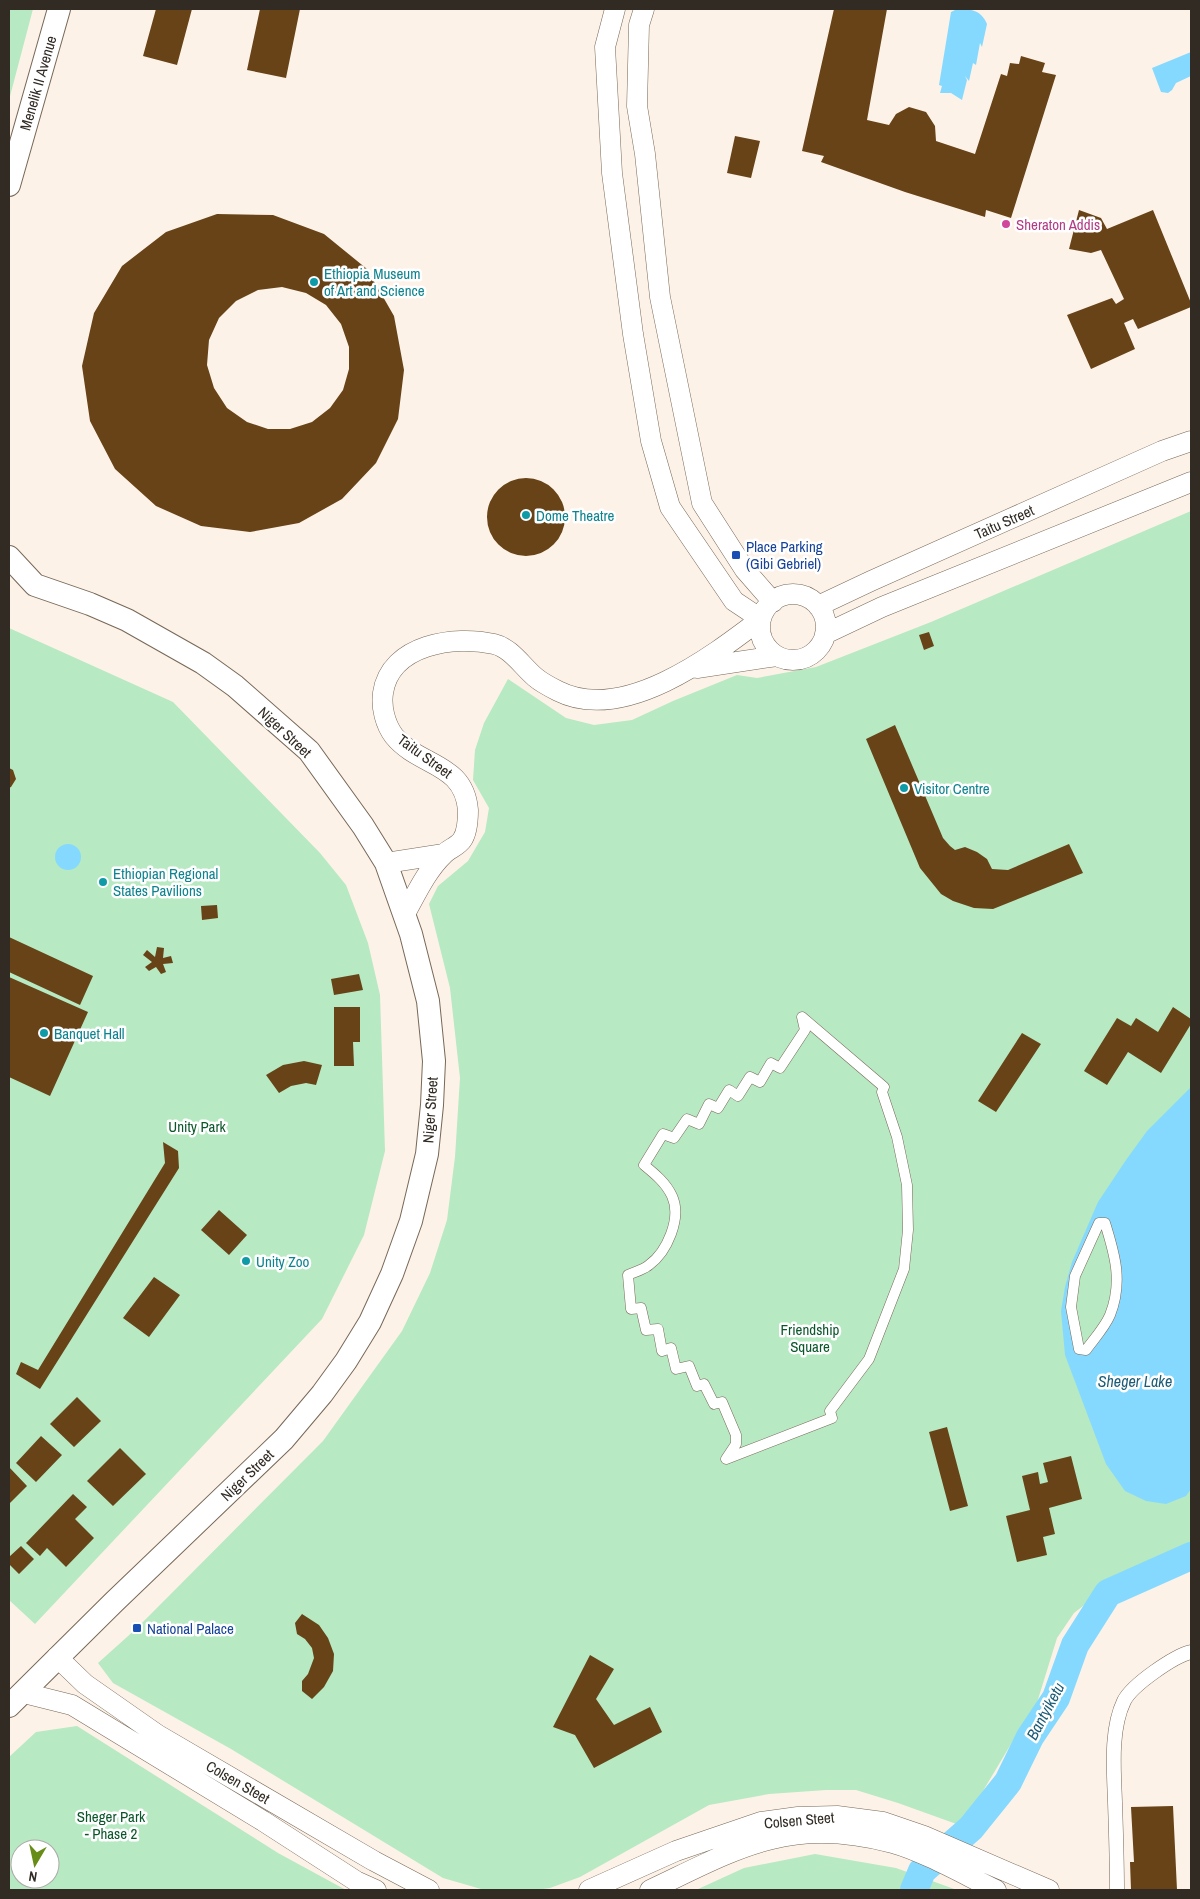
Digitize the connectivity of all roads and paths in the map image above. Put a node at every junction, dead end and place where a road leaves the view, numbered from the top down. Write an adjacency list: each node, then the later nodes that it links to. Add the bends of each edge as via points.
1 (59, 9): 4 (main road, Menelik II Avenue)
2 (615, 9): 10 (main road, via 606,48 612,173 651,441 670,507 734,601)
3 (644, 9): 8 (main road, via 639,24 636,106 645,154 660,297 702,503 746,570)
4 (9, 185)
5 (1191, 441): 9 (main road, Taitu Street, via 1162,451)
6 (1191, 482): 11 (main road)
7 (9, 557): 15 (main road, Niger Street, via 35,585 127,620 203,663 235,686 309,751)
8 (773, 602): 9 (main road, via 792,594 803,596); 10 (main road)
9 (818, 606): 11 (main road, via 824,616)
10 (761, 619): 12 (main road, via 763,640); 13 (main road)
11 (825, 634): 12 (main road, via 817,650 808,657 787,660)
12 (777, 656): 13 (main road)
13 (691, 669): 14 (main road, Taitu Street, via 619,699 599,700 580,699 562,693 534,676 499,645 450,641 411,654 401,661 384,684 382,704 387,722 394,736 407,748 458,781 466,796 467,825 462,840)
14 (444, 854): 15 (main road); 16 (main road, Taitu Street, via 424,880)
15 (386, 863): 16 (main road, Niger Street)
16 (405, 914): 20 (main road, Niger Street, via 428,1001 434,1061 432,1105 427,1154 411,1221 370,1322 322,1394 284,1439)
17 (1086, 1350): 17 (street, via 1110,1315 1117,1288 1116,1259 1105,1223 1099,1223 1075,1276 1071,1307 1079,1349)
18 (726, 1459): 18 (street, via 832,1418 830,1411 869,1359 904,1269 908,1230 907,1185 897,1137 882,1092 884,1087 802,1017 806,1030 780,1068 771,1063 760,1082 750,1077 738,1096 729,1090 718,1108 708,1104 699,1124 687,1119 674,1138 663,1134 644,1165 662,1180 673,1197 675,1220 660,1256 647,1267 628,1275 631,1309 641,1308 646,1330 658,1329 662,1351 671,1348 676,1369 689,1366 698,1386 704,1384 714,1404 722,1402 736,1435 736,1444)
19 (1191, 1652): 29 (street, via 1142,1682 1125,1699 1118,1718 1114,1757)
20 (57, 1657): 21 (main road, Niger Street); 24 (main road, Colsen Steet, via 85,1684 158,1735)
21 (16, 1699): 23 (main road, via 72,1705 356,1881)
22 (919, 1844): 25 (main road, Colsen Steet, via 882,1822 837,1816 761,1822 676,1851); 26 (main road, via 894,1844 838,1834 801,1834 740,1850); 27 (main road); 28 (main road, Colsen Steet, via 1011,1873)
23 (376, 1890)
24 (429, 1890)
25 (589, 1890)
26 (650, 1890)
27 (996, 1890)
28 (1050, 1890)
29 (1118, 1890)

